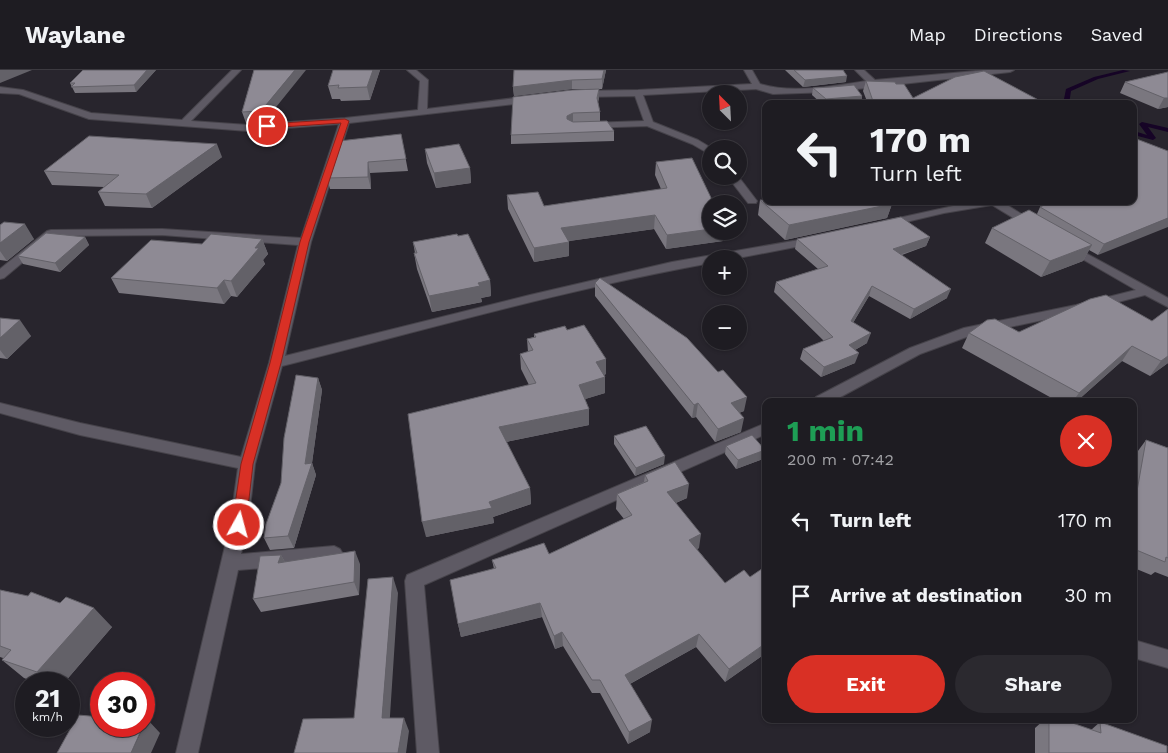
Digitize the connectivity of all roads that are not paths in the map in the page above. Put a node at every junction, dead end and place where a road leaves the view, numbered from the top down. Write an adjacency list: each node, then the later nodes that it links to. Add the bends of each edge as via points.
1 (237, 70): 15 (street)
2 (411, 70): 12 (street, via 424,80)
3 (748, 70): 7 (street)
4 (859, 70): 6 (street)
5 (1010, 70): 6 (street)
6 (873, 82): 7 (street, via 830,89 773,91)
7 (757, 86): 9 (street)
8 (0, 90): 15 (street, via 20,92 89,116)
9 (638, 93): 10 (street); 14 (street)
10 (572, 94)
11 (545, 97): 12 (street)
12 (422, 112): 13 (street)
13 (345, 121): 15 (street, via 248,128); 24 (street)
14 (649, 123): 16 (street); 17 (street)
15 (183, 124)
16 (582, 126)
17 (702, 146)
18 (739, 185): 19 (street)
19 (752, 201)
20 (973, 205): 22 (street)
21 (1002, 205): 28 (street)
22 (872, 227)
23 (829, 237): 25 (street)
24 (305, 242): 27 (street, via 162,232 51,233); 30 (street)
25 (747, 252)
26 (702, 261): 30 (street, via 530,299)
27 (0, 275)
28 (1146, 291): 29 (street); 31 (street, via 970,331 915,351)
29 (1168, 303)
30 (276, 363): 34 (street)
31 (827, 398)
32 (0, 408): 34 (street, via 80,429)
33 (762, 430): 40 (street, via 414,581)
34 (247, 464): 36 (street)
35 (334, 554): 36 (street)
36 (230, 563): 39 (street)
37 (1137, 650): 38 (street)
38 (1168, 658)
39 (187, 753)
40 (428, 753)

